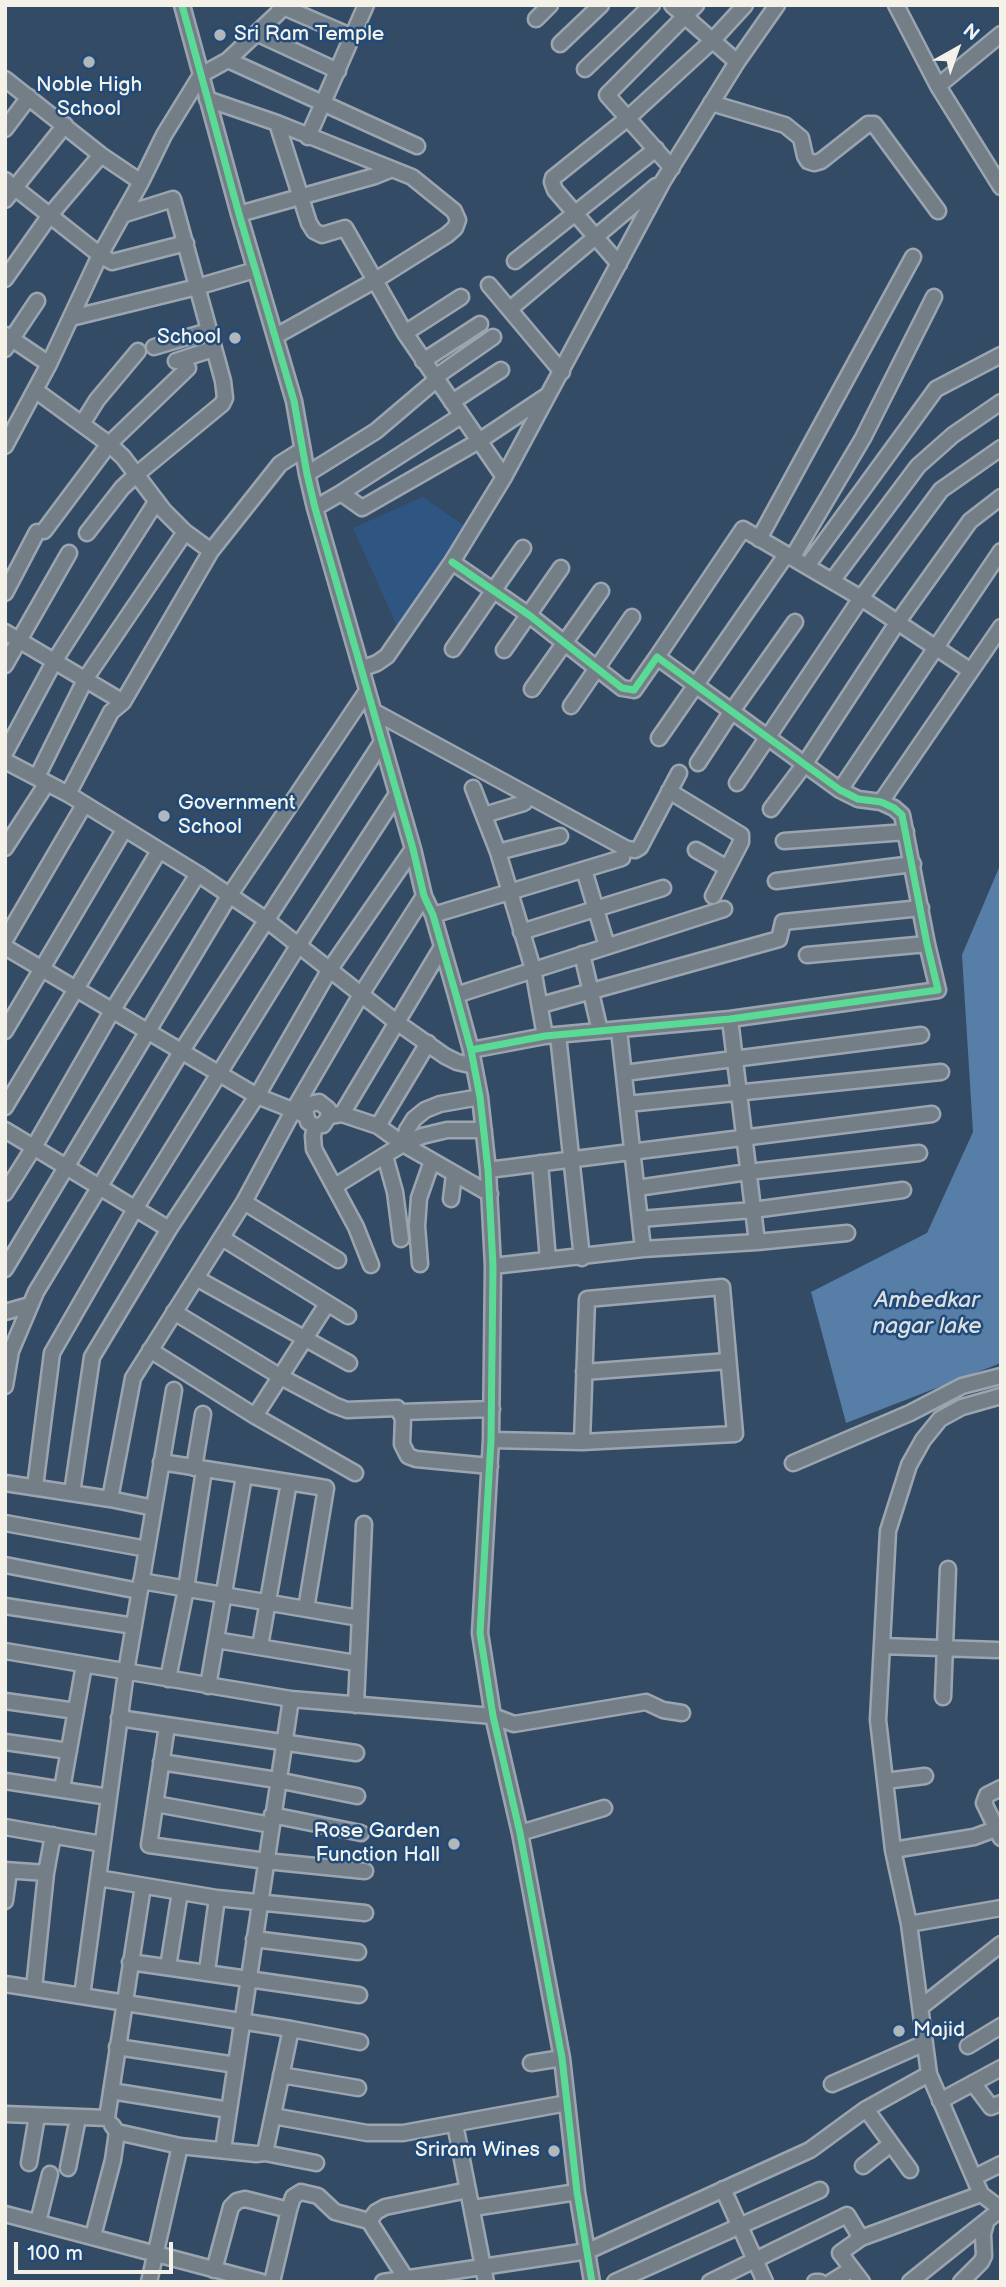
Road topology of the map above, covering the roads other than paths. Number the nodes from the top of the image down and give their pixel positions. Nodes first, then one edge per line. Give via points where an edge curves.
1 (182, 5) edge
2 (281, 5) edge
3 (366, 5) edge
4 (550, 5) edge
5 (601, 5) edge
6 (652, 5) edge
7 (672, 5) edge
8 (696, 5) edge
9 (745, 5) edge
10 (777, 5) edge
11 (895, 5) edge
12 (684, 18) junction
13 (536, 19) dead end
14 (258, 34) junction
15 (1001, 34) edge
16 (353, 37) junction
17 (712, 41) junction
18 (560, 44) dead end
19 (228, 60) junction
20 (737, 62) junction
21 (585, 69) dead end
22 (338, 71) junction
23 (201, 75) junction
24 (5, 79) edge
25 (938, 86) junction
26 (29, 97) junction
27 (207, 99) junction
28 (711, 103) junction
29 (324, 104) junction
30 (628, 118) junction
31 (277, 123) junction
32 (65, 125) junction
33 (5, 129) edge
34 (308, 137) junction
35 (417, 145) dead end
36 (656, 149) junction
37 (101, 155) junction
38 (672, 168) junction
39 (390, 170) junction
40 (663, 181) junction
41 (141, 182) junction
42 (10, 183) edge
43 (1001, 186) edge
44 (302, 198) junction
45 (5, 200) edge
46 (938, 211) dead end
47 (577, 213) junction
48 (239, 214) junction
49 (50, 215) junction
50 (122, 215) junction
51 (595, 236) junction
52 (186, 243) junction
53 (100, 255) junction
54 (913, 257) dead end
55 (515, 261) dead end
56 (619, 264) junction
57 (255, 270) junction
58 (5, 279) edge
59 (374, 281) junction
60 (489, 285) dead end
61 (197, 287) junction
62 (461, 296) dead end
63 (934, 297) dead end
64 (37, 302) dead end
65 (510, 309) junction
66 (71, 317) junction
67 (480, 324) dead end
68 (208, 331) junction
69 (405, 333) junction
70 (276, 336) junction
71 (493, 337) dead end
72 (8, 341) edge
73 (154, 347) dead end
74 (213, 349) junction
75 (138, 351) dead end
76 (1001, 355) edge
77 (423, 360) junction
78 (49, 364) junction
79 (501, 370) dead end
80 (562, 372) junction
81 (435, 379) junction
82 (35, 390) junction
83 (550, 394) junction
84 (452, 402) junction
85 (1001, 402) edge
86 (461, 416) junction
87 (82, 424) junction
88 (479, 441) junction
89 (109, 444) junction
90 (5, 446) edge
91 (1001, 448) edge
92 (303, 450) junction
93 (136, 474) junction
94 (307, 474) junction
95 (504, 477) junction
96 (341, 493) junction
97 (1001, 498) edge
98 (156, 502) junction
99 (315, 508) junction
100 (185, 532) junction
101 (87, 533) dead end
102 (759, 539) junction
103 (523, 548) dead end
104 (211, 551) junction
105 (1001, 551) edge
106 (69, 553) dead end
107 (789, 556) junction
108 (452, 562) junction
109 (807, 566) junction
110 (561, 568) dead end
111 (832, 581) junction
112 (494, 589) junction
113 (601, 591) dead end
114 (5, 593) edge
115 (861, 598) junction
116 (529, 615) junction
117 (632, 617) dead end
118 (795, 622) dead end
119 (897, 624) junction
120 (1001, 627) edge
121 (5, 632) edge
122 (20, 640) junction
123 (564, 642) junction
124 (934, 648) junction
125 (453, 649) dead end
126 (504, 650) dead end
127 (657, 657) junction
128 (55, 660) junction
129 (5, 665) edge
130 (361, 669) junction
131 (596, 669) junction
132 (971, 671) junction
133 (86, 678) junction
134 (696, 684) junction
135 (532, 689) dead end
136 (367, 691) junction
137 (123, 702) junction
138 (571, 706) dead end
139 (373, 711) junction
140 (732, 711) junction
141 (659, 738) dead end
142 (768, 739) junction
143 (382, 742) junction
144 (5, 753) edge
145 (5, 761) edge
146 (698, 763) dead end
147 (804, 765) junction
148 (678, 773) dead end
149 (42, 780) junction
150 (737, 783) dead end
151 (473, 788) dead end
152 (839, 790) junction
153 (669, 791) junction
154 (68, 794) junction
155 (397, 794) junction
156 (881, 802) junction
157 (524, 803) dead end
158 (84, 805) junction
159 (771, 809) dead end
160 (484, 816) junction
161 (124, 830) junction
162 (906, 832) junction
163 (560, 836) dead end
164 (784, 841) dead end
165 (5, 848) edge
166 (413, 849) junction
167 (696, 850) dead end
168 (159, 851) junction
169 (498, 852) junction
170 (622, 858) dead end
171 (913, 864) junction
172 (727, 868) junction
173 (584, 870) junction
174 (198, 874) junction
175 (776, 881) dead end
176 (663, 888) dead end
177 (510, 892) junction
178 (229, 896) junction
179 (424, 896) junction
180 (713, 896) dead end
181 (921, 908) junction
182 (597, 909) junction
183 (724, 909) dead end
184 (433, 915) junction
185 (265, 919) junction
186 (521, 932) junction
187 (5, 940) edge
188 (927, 944) junction
189 (298, 946) junction
190 (607, 946) junction
191 (5, 947) edge
192 (442, 947) junction
193 (582, 954) junction
194 (807, 955) dead end
195 (41, 969) junction
196 (533, 969) junction
197 (330, 970) junction
198 (76, 988) junction
199 (591, 990) junction
200 (362, 993) junction
201 (456, 995) junction
202 (541, 1005) junction
203 (112, 1011) junction
204 (730, 1020) junction
205 (396, 1021) junction
206 (147, 1030) junction
207 (619, 1030) junction
208 (5, 1031) edge
209 (600, 1031) junction
210 (922, 1035) dead end
211 (552, 1036) junction
212 (428, 1043) junction
213 (471, 1049) junction
214 (181, 1052) junction
215 (733, 1059) junction
216 (474, 1066) junction
217 (941, 1072) dead end
218 (624, 1073) junction
219 (219, 1074) junction
220 (738, 1094) junction
221 (257, 1097) junction
222 (480, 1097) junction
223 (627, 1104) junction
224 (5, 1107) edge
225 (299, 1113) junction
226 (932, 1114) dead end
227 (335, 1115) junction
228 (315, 1126) junction
229 (378, 1126) junction
230 (5, 1130) edge
231 (484, 1130) junction
232 (743, 1136) junction
233 (403, 1144) junction
234 (34, 1147) junction
235 (631, 1150) junction
236 (919, 1153) dead end
237 (385, 1156) junction
238 (573, 1159) junction
239 (432, 1161) junction
240 (540, 1163) junction
241 (66, 1167) junction
242 (488, 1170) junction
243 (748, 1172) junction
244 (454, 1175) junction
245 (335, 1186) junction
246 (100, 1187) junction
247 (637, 1188) junction
248 (903, 1191) dead end
249 (5, 1193) edge
250 (490, 1194) junction
251 (451, 1199) dead end
252 (244, 1202) junction
253 (135, 1209) junction
254 (753, 1210) junction
255 (640, 1219) junction
256 (169, 1229) junction
257 (847, 1233) dead end
258 (222, 1238) junction
259 (401, 1239) dead end
260 (757, 1242) junction
261 (643, 1249) junction
262 (582, 1258) junction
263 (338, 1259) dead end
264 (548, 1260) junction
265 (371, 1265) dead end
266 (420, 1265) dead end
267 (493, 1266) junction
268 (5, 1269) edge
269 (196, 1278) junction
270 (327, 1304) junction
271 (30, 1305) junction
272 (5, 1312) edge
273 (174, 1312) junction
274 (348, 1316) dead end
275 (305, 1339) junction
276 (150, 1350) junction
277 (8, 1351) edge
278 (728, 1361) junction
279 (349, 1363) dead end
280 (584, 1373) junction
281 (1001, 1376) edge
282 (281, 1377) junction
283 (5, 1387) edge
284 (174, 1390) dead end
285 (1001, 1396) edge
286 (492, 1409) junction
287 (401, 1412) junction
288 (202, 1414) dead end
289 (255, 1416) junction
290 (491, 1440) junction
291 (582, 1442) junction
292 (161, 1462) junction
293 (793, 1463) dead end
294 (490, 1466) junction
295 (199, 1469) junction
296 (355, 1473) dead end
297 (244, 1476) junction
298 (289, 1482) junction
299 (5, 1483) edge
300 (34, 1486) junction
301 (72, 1493) junction
302 (110, 1499) junction
303 (154, 1508) junction
304 (5, 1523) edge
305 (365, 1524) dead end
306 (147, 1549) junction
307 (5, 1565) edge
308 (948, 1569) dead end
309 (140, 1586) junction
310 (186, 1589) junction
311 (224, 1595) junction
312 (268, 1602) junction
313 (5, 1606) edge
314 (306, 1609) junction
315 (359, 1618) junction
316 (134, 1626) junction
317 (216, 1640) junction
318 (260, 1646) junction
319 (882, 1646) junction
320 (945, 1648) junction
321 (997, 1650) dead end
322 (5, 1651) edge
323 (356, 1663) junction
324 (84, 1665) junction
325 (126, 1672) junction
326 (168, 1679) junction
327 (208, 1686) junction
328 (943, 1697) dead end
329 (291, 1699) junction
330 (5, 1701) edge
331 (356, 1705) junction
332 (76, 1711) junction
333 (682, 1713) dead end
334 (493, 1716) junction
335 (119, 1718) junction
336 (166, 1726) junction
337 (5, 1742) edge
338 (284, 1743) junction
339 (69, 1751) junction
340 (356, 1753) dead end
341 (161, 1762) junction
342 (925, 1776) dead end
343 (277, 1780) junction
344 (5, 1781) edge
345 (885, 1781) junction
346 (1001, 1788) edge
347 (62, 1789) junction
348 (357, 1796) dead end
349 (108, 1797) junction
350 (156, 1804) junction
351 (604, 1808) dead end
352 (271, 1820) junction
353 (5, 1826) edge
354 (999, 1832) edge
355 (361, 1833) dead end
356 (520, 1833) junction
357 (53, 1835) junction
358 (102, 1844) junction
359 (893, 1850) junction
360 (266, 1861) junction
361 (7, 1870) edge
362 (365, 1871) dead end
363 (46, 1873) junction
364 (98, 1878) junction
365 (143, 1886) junction
366 (180, 1892) junction
367 (217, 1898) junction
368 (5, 1901) edge
369 (262, 1903) junction
370 (1001, 1908) edge
371 (365, 1913) dead end
372 (909, 1924) junction
373 (254, 1939) junction
374 (1001, 1944) edge
375 (358, 1952) dead end
376 (130, 1962) junction
377 (168, 1967) junction
378 (207, 1971) junction
379 (250, 1978) junction
380 (5, 1984) edge
381 (34, 1988) junction
382 (359, 1995) dead end
383 (82, 1996) junction
384 (124, 2002) junction
385 (921, 2007) junction
386 (243, 2021) junction
387 (1001, 2026) edge
388 (291, 2029) junction
389 (360, 2042) dead end
390 (925, 2043) junction
391 (968, 2046) dead end
392 (117, 2047) junction
393 (562, 2058) junction
394 (531, 2063) dead end
395 (236, 2065) junction
396 (1001, 2068) edge
397 (929, 2074) junction
398 (281, 2075) junction
399 (973, 2083) junction
400 (832, 2084) dead end
401 (358, 2088) dead end
402 (111, 2091) junction
403 (940, 2101) junction
404 (567, 2103) junction
405 (1001, 2103) edge
406 (866, 2109) junction
407 (229, 2110) junction
408 (5, 2114) edge
409 (37, 2116) junction
410 (273, 2116) junction
411 (78, 2118) junction
412 (107, 2118) junction
413 (454, 2124) junction
414 (117, 2132) junction
415 (891, 2144) junction
416 (180, 2146) junction
417 (223, 2150) junction
418 (265, 2153) junction
419 (29, 2163) dead end
420 (316, 2163) dead end
421 (1001, 2164) edge
422 (863, 2166) dead end
423 (68, 2168) dead end
424 (911, 2170) dead end
425 (50, 2174) dead end
426 (975, 2177) junction
427 (723, 2189) junction
428 (468, 2190) junction
429 (820, 2190) dead end
430 (577, 2192) junction
431 (981, 2194) junction
432 (472, 2208) junction
433 (1001, 2209) edge
434 (289, 2210) junction
435 (5, 2214) edge
436 (369, 2221) junction
437 (38, 2222) junction
438 (986, 2223) junction
439 (739, 2224) junction
440 (93, 2236) junction
441 (861, 2238) junction
442 (588, 2251) junction
443 (155, 2255) junction
444 (756, 2260) junction
445 (852, 2269) junction
446 (214, 2270) junction
447 (486, 2275) edge
448 (405, 2277) junction
449 (449, 2277) edge
450 (149, 2282) edge
451 (262, 2282) edge
452 (272, 2282) edge
453 (383, 2282) edge
454 (592, 2282) edge
455 (615, 2282) edge
456 (710, 2282) edge
457 (765, 2282) edge
458 (831, 2282) edge
459 (862, 2282) edge
460 (911, 2282) edge
461 (961, 2282) edge

1 - 23 street
2 - 14 street
2 - 16 street
3 - 16 street
4 - 13 street
5 - 18 street
6 - 21 street
7 - 12 street
8 - 12 street
9 - 17 street
10 - 20 street
11 - 25 street
12 - 17 street
12 - 30 street via 607,95
14 - 19 street
14 - 22 street
15 - 25 street
16 - 22 street
17 - 20 street
17 - 30 street
19 - 23 street
19 - 29 street
20 - 28 street
22 - 29 street
23 - 27 street
23 - 41 street
24 - 26 street
25 - 43 street
26 - 32 street
26 - 33 street
27 - 31 street
27 - 48 street
28 - 38 street
28 - 46 street via 785,125 801,138 805,156 814,163 874,124
29 - 34 street
29 - 35 street
30 - 36 street
30 - 47 street via 553,178 553,187
31 - 34 street
31 - 44 street
32 - 37 street
32 - 42 street
34 - 39 street
36 - 38 street
36 - 47 street
37 - 41 street
37 - 49 street
38 - 40 street
39 - 44 street
39 - 59 street via 412,177 454,211 458,220 447,235
40 - 51 street
40 - 56 street
41 - 50 street
42 - 45 street
42 - 49 street
44 - 48 street
44 - 59 street via 314,231 322,235 345,228
47 - 51 street
47 - 55 street
48 - 57 street
49 - 53 street
49 - 58 street
50 - 52 street via 173,199
50 - 53 street
51 - 56 street
51 - 65 street
52 - 53 street via 112,262
52 - 61 street
53 - 66 street
54 - 102 street
56 - 80 street
57 - 61 street
57 - 70 street
59 - 69 street
59 - 70 street
60 - 65 street
61 - 66 street
61 - 68 street
62 - 69 street
63 - 107 street via 863,438
64 - 72 street
65 - 80 street
66 - 78 street
67 - 77 street
68 - 73 street
68 - 74 street
69 - 77 street
70 - 92 street
71 - 81 street
72 - 78 street
74 - 89 street via 182,365
74 - 93 street via 223,382 222,404
75 - 87 street
76 - 109 street via 936,389
77 - 81 street
78 - 82 street
79 - 84 street
80 - 83 street
81 - 84 street
81 - 94 street via 376,431
82 - 87 street
82 - 90 street
83 - 88 street
83 - 95 street
84 - 86 street
85 - 111 street via 918,466
86 - 88 street
86 - 96 street
87 - 89 street
88 - 95 street
88 - 96 street via 362,508
89 - 93 street
89 - 114 street via 40,531
91 - 115 street via 941,490
92 - 94 street
92 - 104 street via 280,464
93 - 98 street
93 - 101 street
94 - 99 street
95 - 108 street
96 - 99 street
97 - 119 street via 970,521
98 - 100 street
98 - 128 street
99 - 130 street
100 - 104 street
100 - 133 street
102 - 107 street
102 - 127 street via 743,529
103 - 112 street
104 - 137 street
105 - 124 street
106 - 122 street
107 - 109 street
107 - 134 street
108 - 112 street
108 - 130 street via 387,656
109 - 111 street
110 - 116 street
111 - 115 street
112 - 116 street
112 - 125 street
113 - 123 street
115 - 119 street
115 - 142 street
116 - 123 street
116 - 126 street
117 - 131 street
118 - 140 street
119 - 124 street
119 - 147 street
120 - 132 street
121 - 122 street
122 - 128 street
122 - 129 street
123 - 131 street
123 - 135 street
124 - 132 street
124 - 152 street
127 - 131 street via 634,690 622,688
127 - 134 street
128 - 133 street
128 - 144 street
130 - 136 street
131 - 138 street
132 - 156 street
133 - 137 street
133 - 149 street
134 - 140 street
134 - 141 street
136 - 139 street
136 - 178 street
137 - 154 street via 111,712
139 - 143 street
139 - 153 street via 627,849 640,847
140 - 142 street
140 - 146 street
142 - 147 street
142 - 150 street
143 - 155 street
143 - 185 street
145 - 149 street
147 - 152 street
147 - 159 street
148 - 153 street
149 - 154 street
149 - 165 street
151 - 160 street
152 - 156 street
153 - 172 street via 741,835
154 - 158 street
155 - 166 street
155 - 189 street
156 - 162 street via 902,815
157 - 160 street
158 - 161 street
158 - 187 street
160 - 169 street
161 - 168 street
161 - 195 street
162 - 164 street
162 - 171 street
163 - 169 street
166 - 179 street
166 - 197 street
167 - 172 street
168 - 174 street
168 - 198 street
169 - 177 street
170 - 173 street
171 - 175 street
171 - 181 street
172 - 180 street
173 - 177 street
173 - 182 street
174 - 178 street
174 - 203 street
176 - 182 street
177 - 184 street
177 - 186 street
178 - 185 street
178 - 206 street
179 - 184 street
179 - 200 street
181 - 188 street
181 - 199 street via 783,922 779,939
182 - 186 street
182 - 190 street
183 - 190 street
184 - 192 street
185 - 189 street
185 - 214 street
186 - 196 street
188 - 194 street
188 - 204 street via 938,990
189 - 197 street
189 - 219 street
190 - 193 street
191 - 195 street
192 - 201 street
192 - 205 street
193 - 196 street
193 - 199 street
195 - 198 street
195 - 208 street
196 - 201 street
196 - 202 street
197 - 200 street
197 - 221 street
198 - 203 street
198 - 224 street
199 - 202 street
199 - 209 street
200 - 205 street
200 - 225 street
201 - 213 street
202 - 211 street
203 - 206 street
203 - 234 street
204 - 207 street
204 - 215 street
205 - 212 street
205 - 227 street
206 - 214 street
206 - 241 street
207 - 209 street
207 - 218 street
209 - 211 street
210 - 215 street
211 - 213 street
211 - 238 street
212 - 216 street via 457,1062
212 - 229 street
213 - 216 street
214 - 219 street
214 - 246 street
215 - 218 street
215 - 220 street
216 - 222 street
217 - 220 street
218 - 223 street
219 - 221 street
219 - 253 street
220 - 223 street
220 - 232 street
221 - 225 street
221 - 256 street
222 - 231 street
222 - 233 street via 425,1110 414,1119
223 - 235 street
225 - 227 street via 319,1102
225 - 228 street
225 - 252 street
226 - 232 street
227 - 228 street
227 - 229 street
228 - 245 street via 314,1149
229 - 233 street
230 - 234 street
231 - 233 street via 436,1132
231 - 242 street
232 - 235 street
232 - 243 street
233 - 237 street
233 - 239 street
234 - 241 street
234 - 249 street
235 - 238 street
235 - 247 street
236 - 243 street
237 - 245 street
237 - 259 street
238 - 240 street
238 - 262 street
239 - 244 street
239 - 266 street via 419,1198
240 - 242 street
240 - 264 street
241 - 246 street
241 - 268 street
242 - 250 street
243 - 247 street
243 - 254 street
244 - 250 street
244 - 251 street
245 - 265 street
246 - 253 street
246 - 271 street
247 - 255 street
248 - 254 street
250 - 267 street
252 - 258 street
252 - 263 street
253 - 256 street
253 - 300 street via 52,1353
254 - 255 street
254 - 260 street
255 - 261 street
256 - 301 street via 92,1357
257 - 260 street
258 - 269 street
258 - 270 street
260 - 261 street
261 - 262 street
262 - 264 street
264 - 267 street
267 - 286 street
269 - 273 street
269 - 275 street
270 - 274 street
270 - 275 street
271 - 272 street
271 - 277 street
273 - 276 street
273 - 282 street
275 - 279 street
275 - 282 street
276 - 289 street
276 - 302 street via 133,1378
277 - 283 street
278 - 280 street
278 - 280 street via 722,1287 587,1299
278 - 291 street via 735,1434
280 - 291 street
281 - 293 street via 962,1386
282 - 287 street via 347,1410 391,1406
282 - 289 street
284 - 292 street
285 - 319 street via 940,1419 909,1465 888,1531
286 - 287 street
286 - 290 street
287 - 294 street via 402,1444 408,1456
288 - 295 street
289 - 296 street
290 - 291 street
290 - 294 street
292 - 295 street
292 - 303 street
294 - 334 street via 480,1633
295 - 297 street
295 - 310 street
297 - 298 street
297 - 311 street
298 - 312 street
298 - 314 street via 326,1488
299 - 300 street
300 - 301 street
301 - 302 street
302 - 303 street
303 - 306 street
304 - 306 street
305 - 315 street
306 - 309 street
307 - 309 street
308 - 320 street
309 - 310 street
309 - 316 street
310 - 311 street
310 - 326 street
311 - 312 street
311 - 317 street
312 - 314 street
312 - 318 street
313 - 316 street
314 - 315 street
315 - 323 street
316 - 325 street
317 - 318 street
317 - 327 street
318 - 323 street
319 - 320 street
319 - 345 street via 878,1720
320 - 321 street
320 - 328 street
322 - 324 street
323 - 331 street
324 - 325 street
324 - 332 street
325 - 326 street
325 - 335 street
326 - 327 street
327 - 329 street
329 - 331 street
329 - 338 street
330 - 332 street
331 - 334 street
332 - 339 street
333 - 334 street via 646,1702 514,1724
334 - 356 street
335 - 336 street
335 - 349 street
336 - 338 street
336 - 341 street
337 - 339 street
338 - 340 street
338 - 343 street
339 - 347 street
341 - 343 street
341 - 350 street
342 - 345 street
343 - 348 street
343 - 352 street
344 - 347 street
345 - 359 street
346 - 354 street via 984,1799
347 - 349 street
349 - 358 street
350 - 352 street
350 - 360 street via 149,1845
351 - 356 street
352 - 355 street
352 - 360 street
353 - 357 street
354 - 359 street
356 - 393 street
357 - 358 street
357 - 363 street
358 - 364 street
359 - 372 street
360 - 362 street
360 - 369 street
361 - 363 street
361 - 368 street
363 - 381 street
364 - 365 street
364 - 383 street
365 - 366 street
365 - 376 street
366 - 367 street
366 - 377 street
367 - 369 street
367 - 378 street
369 - 371 street
369 - 373 street
370 - 372 street
372 - 385 street
373 - 375 street
373 - 379 street
374 - 385 street
376 - 377 street
376 - 384 street
377 - 378 street
378 - 379 street
379 - 382 street
379 - 386 street
380 - 381 street
381 - 383 street
383 - 384 street
384 - 386 street
384 - 392 street
385 - 390 street
386 - 388 street
386 - 395 street
387 - 391 street
388 - 389 street
388 - 398 street
390 - 397 street
390 - 400 street
392 - 395 street
392 - 402 street
393 - 394 street
393 - 404 street
395 - 407 street
396 - 399 street
397 - 403 street
397 - 406 street
398 - 401 street
398 - 410 street
399 - 403 street
399 - 405 street via 990,2107
402 - 407 street
402 - 412 street
403 - 426 street
404 - 413 street
404 - 430 street
406 - 415 street
406 - 427 street via 810,2150
407 - 417 street
408 - 409 street
409 - 411 street
409 - 419 street
410 - 413 street via 367,2133 403,2133
410 - 418 street
411 - 412 street
411 - 423 street
412 - 414 street
413 - 428 street
414 - 416 street
414 - 440 street
415 - 422 street
415 - 424 street
416 - 417 street
416 - 443 street
417 - 418 street
418 - 420 street
421 - 426 street
425 - 437 street
426 - 431 street
427 - 439 street
427 - 442 street
428 - 432 street
428 - 436 street via 385,2207
429 - 439 street
430 - 432 street
430 - 442 street
431 - 433 street
431 - 441 street
432 - 447 street
433 - 438 street
434 - 436 street via 296,2194 312,2193 335,2213
434 - 446 street via 237,2201 231,2207
434 - 452 street
435 - 437 street
436 - 448 street
437 - 440 street
438 - 460 street
438 - 461 street via 984,2256
439 - 444 street
439 - 455 street
440 - 443 street
441 - 444 street via 846,2215
441 - 445 street via 840,2253
442 - 447 street
442 - 454 street
443 - 446 street
443 - 450 street
444 - 456 street
444 - 457 street
445 - 458 street
445 - 459 street
446 - 451 street
447 - 449 street
448 - 449 street
448 - 453 street

